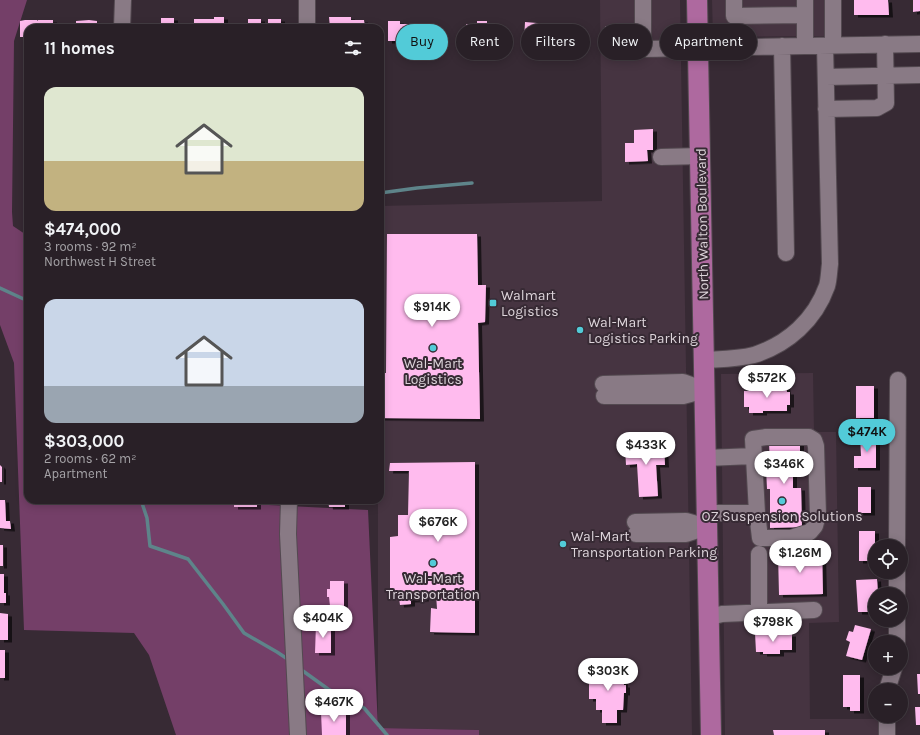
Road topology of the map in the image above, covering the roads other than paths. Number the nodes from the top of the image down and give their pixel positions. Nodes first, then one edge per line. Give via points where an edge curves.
1 (123, 0) edge
2 (308, 0) edge
3 (643, 0) edge
4 (698, 0) edge
5 (734, 0) edge
6 (833, 0) edge
7 (805, 7) edge
8 (122, 24) edge
9 (307, 24) edge
10 (698, 24) edge
11 (885, 44) junction
12 (920, 44) edge
13 (829, 45) junction
14 (782, 46) junction
15 (805, 46) junction
16 (757, 47) edge
17 (660, 49) edge
18 (699, 60) edge
19 (920, 75) edge
20 (886, 76) junction
21 (826, 78) junction
22 (826, 109) junction
23 (701, 156) junction
24 (661, 157) dead end
25 (786, 252) dead end
26 (705, 360) junction
27 (898, 380) dead end
28 (603, 390) dead end
29 (705, 390) junction
30 (753, 456) junction
31 (706, 458) junction
32 (289, 504) edge
33 (757, 513) junction
34 (707, 520) junction
35 (636, 528) dead end
36 (897, 539) edge
37 (758, 554) dead end
38 (814, 610) dead end
39 (759, 612) junction
40 (710, 617) junction
41 (887, 723) edge
42 (298, 735) edge
43 (711, 735) edge
44 (887, 735) edge

1 - 8 street
2 - 9 street
3 - 17 street via 643,49
4 - 10 main road, North Walton Boulevard
5 - 7 street via 734,16
6 - 13 street
7 - 15 street
11 - 12 street
11 - 13 street
11 - 20 street
13 - 15 street
13 - 21 street
14 - 15 street
14 - 16 street
14 - 25 street
18 - 23 main road, North Walton Boulevard
19 - 20 street
20 - 21 street
20 - 22 street via 886,103 877,108
21 - 22 street
22 - 26 street via 830,264 820,304 796,333 772,347 753,355 733,359
23 - 24 street
23 - 26 main road, North Walton Boulevard
26 - 29 main road, North Walton Boulevard
27 - 36 street
28 - 29 street via 683,396
29 - 31 main road, North Walton Boulevard
30 - 31 street
30 - 33 street
30 - 33 street via 753,439 766,436 809,437 814,440 816,446 818,515 810,532 791,538 760,538 767,531
31 - 34 main road, North Walton Boulevard
32 - 42 street via 288,534
33 - 34 street
34 - 35 street
34 - 40 main road, North Walton Boulevard
37 - 39 street
38 - 39 street
39 - 40 street
40 - 43 main road, North Walton Boulevard
41 - 44 street

